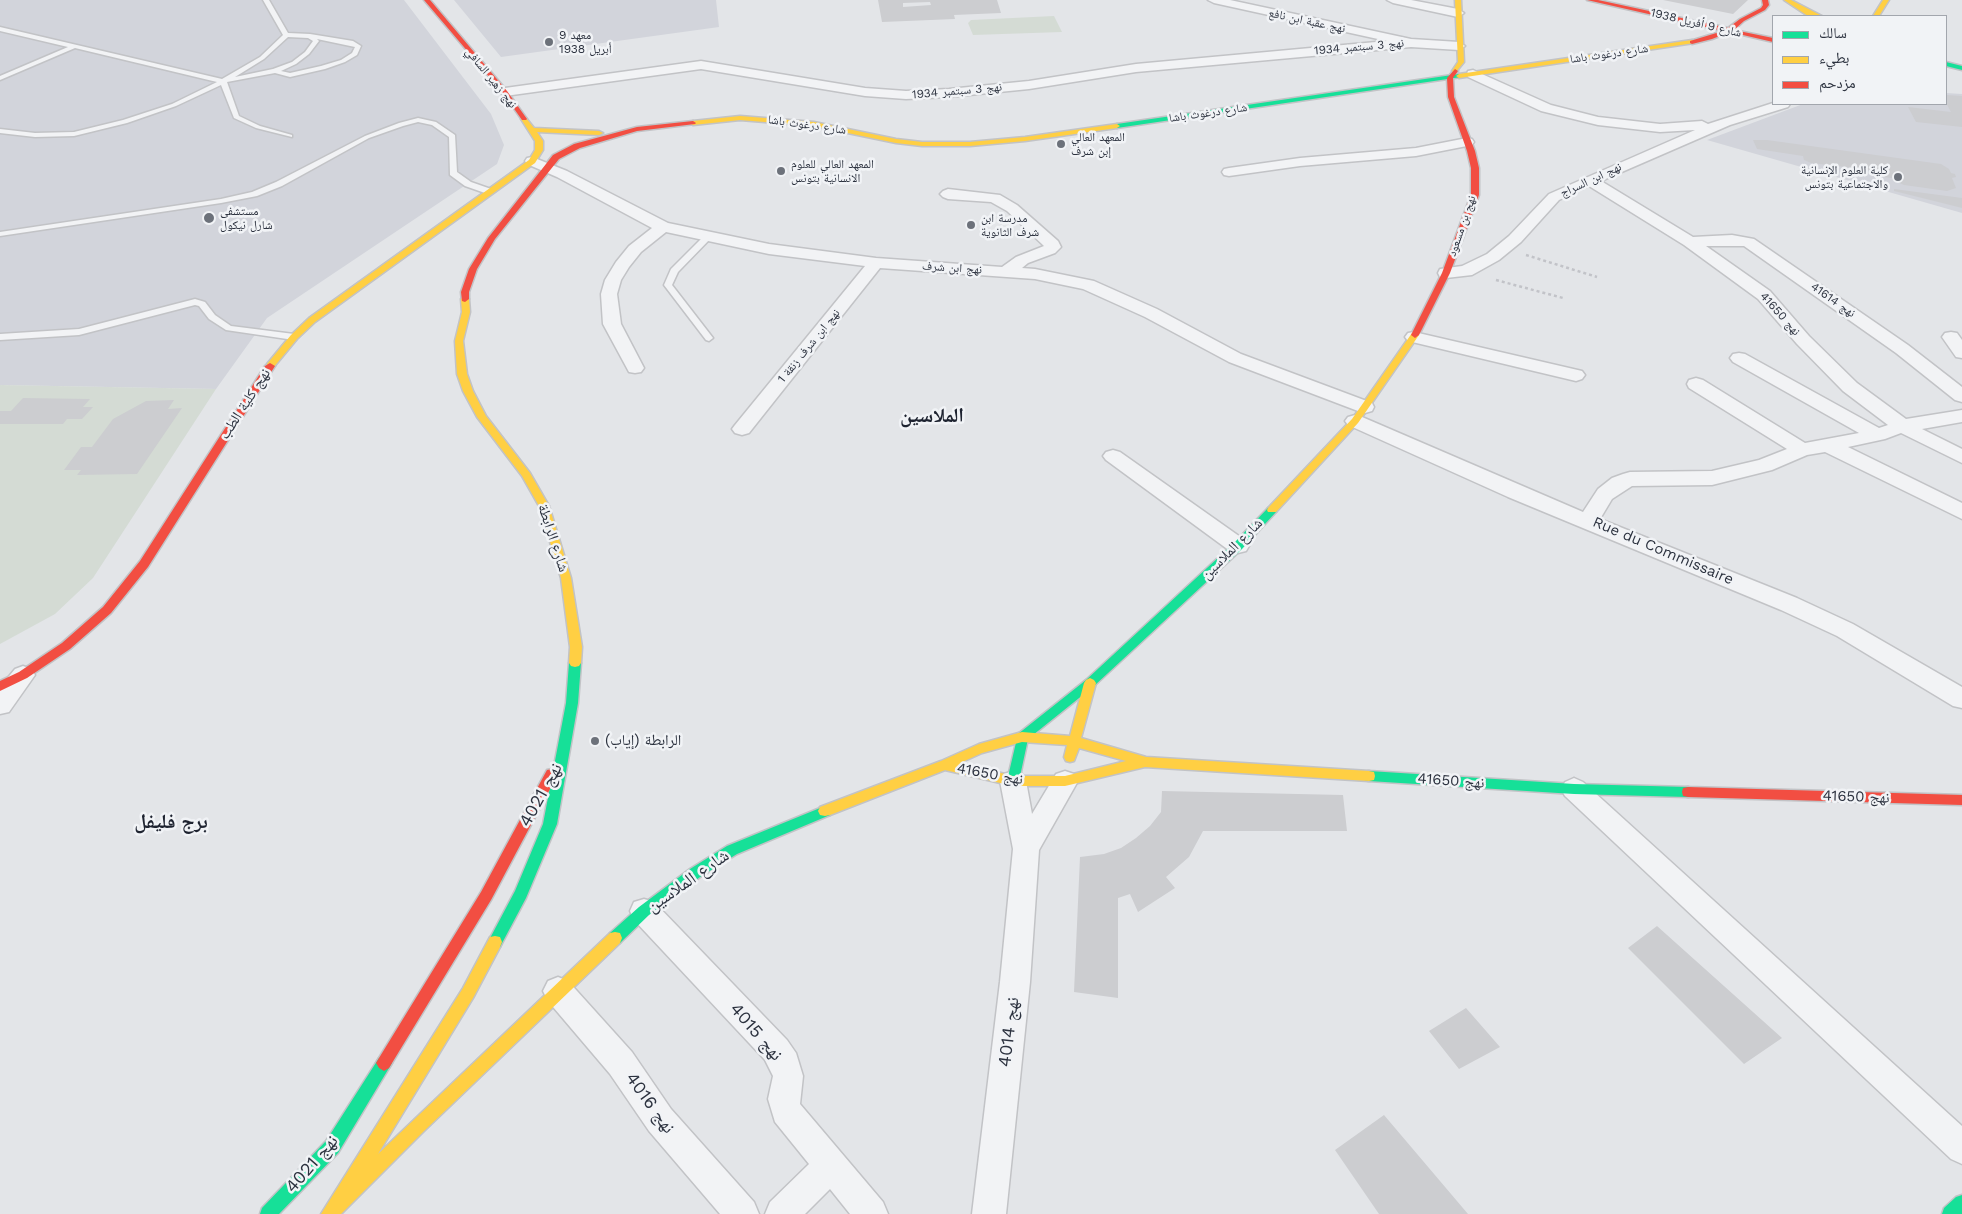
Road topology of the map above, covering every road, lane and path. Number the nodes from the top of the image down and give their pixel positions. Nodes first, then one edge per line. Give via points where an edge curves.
1 (266, 0) edge
2 (427, 0) edge
3 (1214, 0) edge
4 (1393, 0) edge
5 (1458, 0) edge
6 (1590, 0) edge
7 (1629, 0) edge
8 (1765, 0) edge
9 (1776, 0) edge
10 (1886, 0) edge
11 (1786, 6) edge
12 (1798, 6) junction
13 (1458, 13) junction
14 (1811, 15) edge
15 (1817, 15) edge
16 (1877, 15) edge
17 (1758, 23) dead end
18 (1735, 25) junction
19 (0, 29) edge
20 (1772, 30) edge
21 (286, 35) junction
22 (310, 36) junction
23 (1772, 38) edge
24 (1411, 43) junction
25 (75, 46) junction
26 (1459, 46) junction
27 (1947, 66) edge
28 (1962, 69) edge
29 (275, 71) junction
30 (1472, 74) junction
31 (1947, 75) edge
32 (0, 78) edge
33 (1450, 78) junction
34 (1962, 78) edge
35 (224, 81) junction
36 (504, 92) junction
37 (1779, 105) edge
38 (1725, 122) junction
39 (669, 125) junction
40 (531, 130) junction
41 (0, 131) edge
42 (623, 132) junction
43 (290, 136) dead end
44 (1467, 142) junction
45 (584, 156) dead end
46 (532, 160) junction
47 (559, 172) junction
48 (1229, 172) dead end
49 (1590, 180) junction
50 (488, 191) junction
51 (948, 194) dead end
52 (663, 227) junction
53 (0, 234) edge
54 (708, 238) junction
55 (1690, 242) junction
56 (1504, 249) junction
57 (876, 263) junction
58 (1466, 271) junction
59 (1006, 272) junction
60 (1446, 272) junction
61 (1597, 277) dead end
62 (475, 298) dead end
63 (1563, 298) dead end
64 (466, 312) junction
65 (0, 337) edge
66 (294, 337) junction
67 (1414, 337) junction
68 (1951, 337) dead end
69 (709, 338) dead end
70 (1962, 353) edge
71 (1739, 358) dead end
72 (635, 368) dead end
73 (1576, 376) dead end
74 (1696, 384) dead end
75 (1962, 396) edge
76 (1360, 414) junction
77 (1962, 416) edge
78 (1902, 426) junction
79 (742, 429) dead end
80 (1878, 435) junction
81 (1830, 446) junction
82 (1802, 450) junction
83 (1113, 456) dead end
84 (1962, 457) edge
85 (1962, 512) edge
86 (1588, 520) junction
87 (1238, 546) junction
88 (23, 675) junction
89 (1090, 683) junction
90 (0, 686) edge
91 (1962, 699) edge
92 (0, 706) edge
93 (1022, 737) junction
94 (1073, 741) junction
95 (562, 756) junction
96 (1144, 762) junction
97 (945, 765) junction
98 (1013, 781) junction
99 (1065, 781) junction
100 (1574, 789) junction
101 (1962, 800) edge
102 (1026, 849) junction
103 (644, 911) junction
104 (558, 991) junction
105 (418, 1125) junction
106 (382, 1133) junction
107 (368, 1136) dead end
108 (346, 1142) dead end
109 (332, 1147) junction
110 (1962, 1148) edge
111 (831, 1165) junction
112 (1962, 1203) edge
113 (287, 1210) dead end
114 (268, 1214) edge
115 (329, 1214) edge
116 (742, 1214) edge
117 (782, 1214) edge
118 (871, 1214) edge
119 (989, 1214) edge
120 (1950, 1214) edge

1 - 21 lane
2 - 36 street, نهج زهير السافي
3 - 24 street, نهج عقبة ابن نافع
4 - 13 street
5 - 13 street
6 - 18 street
7 - 18 street, شارع 9 أفريل 1938
8 - 18 street, شارع درغوث باشا via 1763,9
9 - 11 street
10 - 16 street
11 - 12 street
12 - 14 street
12 - 15 street
13 - 26 street
17 - 18 street, شارع 9 أفريل 1938
18 - 20 street
18 - 23 street, شارع 9 أفريل 1938
18 - 30 street, شارع درغوث باشا via 1710,38 1680,44
19 - 25 lane
21 - 22 lane
21 - 35 lane via 262,58
22 - 29 lane via 316,41 306,53 294,63
22 - 29 lane via 353,43 358,46 356,54 323,68 290,75
24 - 26 street, نهج عقبة ابن نافع
24 - 36 street, نهج 3 سبتمبر 1934 via 1136,68 1029,85 949,93 906,95 865,92 706,65
25 - 32 lane
25 - 35 lane
26 - 33 street via 1461,62
27 - 28 street
29 - 35 lane
30 - 33 street, شارع درغوث باشا
30 - 38 street, نهج ابن السراج via 1546,108 1598,121 1660,128
31 - 34 street
33 - 39 street, شارع درغوث باشا via 1026,139 970,144 904,142 814,124 764,119 716,119
33 - 44 street, نهج بن مسعود via 1451,97
35 - 41 lane via 174,105 125,122 74,134 34,135
35 - 43 lane via 236,117
36 - 40 street, نهج زهير السافي
37 - 38 street, نهج ابن السراج
38 - 49 street, نهج ابن السراج
39 - 42 street, شارع درغوث باشا
39 - 45 street, شارع درغوث باشا via 613,142
40 - 42 street
40 - 46 street, نهج زهير السافي via 540,146
42 - 47 street, شارع درغوث باشا via 576,146 556,157
44 - 48 street via 1416,152
44 - 60 street, نهج بن مسعود via 1475,168 1475,195
46 - 47 street, نهج ابن شرف
46 - 50 street, نهج كلية الطب
47 - 52 street, نهج ابن شرف
47 - 64 street, شارع الرابطة via 492,238 473,269 465,292
49 - 55 street, نهج 41650
49 - 56 street, نهج ابن السراج via 1554,197
50 - 53 lane via 468,184 453,173 452,136 434,123 418,120 368,137 254,194 221,202
50 - 66 street, نهج كلية الطب via 312,320
51 - 59 street via 995,198 1012,208 1052,244 1049,250 1022,260
52 - 54 street, نهج ابن شرف
52 - 72 street via 635,249 622,265 609,294 612,324
54 - 57 street, نهج ابن شرف via 770,250
54 - 69 lane via 674,271 668,285
55 - 75 street, نهج 41614 via 1748,242 1902,349
55 - 78 street, نهج 41650 via 1764,295 1850,387
56 - 58 street, نهج ابن السراج
56 - 61 path
57 - 59 street, نهج ابن شرف
57 - 79 street, نهج ابن شرف زنقة 1
58 - 60 street, نهج ابن السراج
58 - 63 path
59 - 76 street, نهج ابن شرف via 1035,274 1088,285 1151,313 1235,358
60 - 67 street, نهج بن مسعود
62 - 64 street, شارع الرابطة
64 - 95 street, شارع الرابطة via 459,342 462,374 482,417 526,475 544,506 566,578 576,647 572,703
65 - 66 lane via 79,332 195,302 202,304 212,317 229,328
66 - 88 street, نهج كلية الطب via 268,368 144,564 107,610 66,646
67 - 73 street
67 - 76 street, نهج بن مسعود
68 - 70 street
71 - 80 street
74 - 82 street
76 - 86 street, Rue du Commissaire via 1438,459
76 - 87 street, شارع الملاسين
77 - 78 street
78 - 80 street
78 - 84 street, نهج 41650
80 - 81 street
81 - 82 street
81 - 85 street
82 - 86 street via 1765,465 1712,478 1630,479 1618,483 1605,494
83 - 87 street
86 - 91 street, Rue du Commissaire via 1845,630
87 - 89 street, شارع الملاسين
88 - 90 street, نهج كلية الطب
88 - 92 street
89 - 93 street, شارع الملاسين
89 - 94 street
93 - 94 street, شارع الملاسين
93 - 97 street, شارع الملاسين via 979,749
93 - 98 street
94 - 96 street, شارع الملاسين
94 - 99 street
95 - 106 street, نهج 4021 via 550,824 521,894 468,993
95 - 109 street, نهج 4021 via 486,896
96 - 99 street, نهج 41650
96 - 100 street, نهج 41650
97 - 98 street, نهج 41650
97 - 103 street, شارع الملاسين via 732,850
98 - 99 street, نهج 41650
98 - 102 street, نهج 4014
99 - 102 street, نهج 4014
100 - 101 street, نهج 41650
100 - 110 street
102 - 119 street, نهج 4014
103 - 104 street, شارع الملاسين
103 - 111 street, نهج 4015 via 776,1050 788,1076 784,1099 786,1110
104 - 105 street, شارع الملاسين
104 - 116 street, نهج 4016 via 621,1063 660,1120
105 - 106 street
105 - 115 street, شارع الملاسين
106 - 107 street
106 - 115 street, نهج 4021
108 - 109 street
109 - 113 street
109 - 114 street, نهج 4021
111 - 117 street
111 - 118 street, نهج 4015
112 - 120 street

